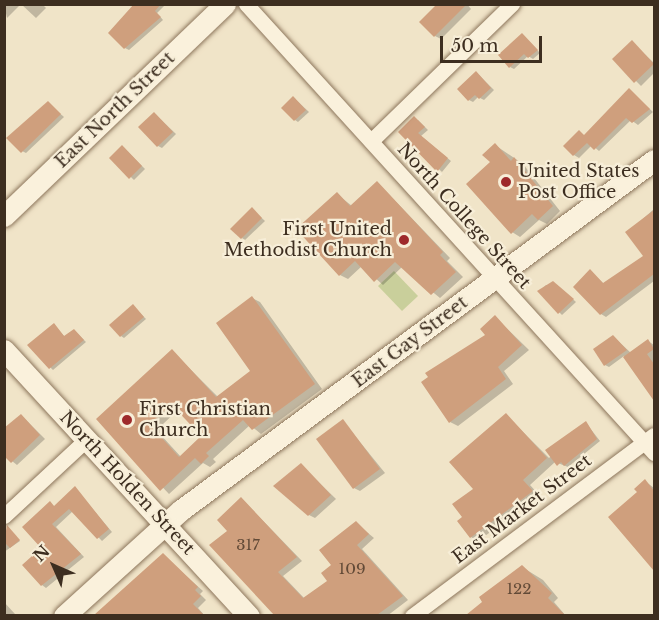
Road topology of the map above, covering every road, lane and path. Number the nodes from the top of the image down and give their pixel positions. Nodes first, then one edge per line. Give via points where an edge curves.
1 (225, 4) edge
2 (246, 4) edge
3 (512, 4) edge
4 (371, 141) junction
5 (654, 160) edge
6 (4, 216) edge
7 (494, 279) junction
8 (4, 350) edge
9 (87, 439) junction
10 (651, 443) edge
11 (4, 516) edge
12 (164, 524) junction
13 (64, 615) edge
14 (249, 615) edge
15 (412, 615) edge

1 - 6 main road, East North Street
2 - 4 street, North College Street
3 - 4 street
4 - 7 street, North College Street
5 - 7 main road, East Gay Street
7 - 10 street, North College Street
7 - 12 main road, East Gay Street
8 - 9 main road, North Holden Street
9 - 11 street
9 - 12 main road, North Holden Street
10 - 15 street, East Market Street
12 - 13 main road, East Gay Street
12 - 14 main road, North Holden Street

